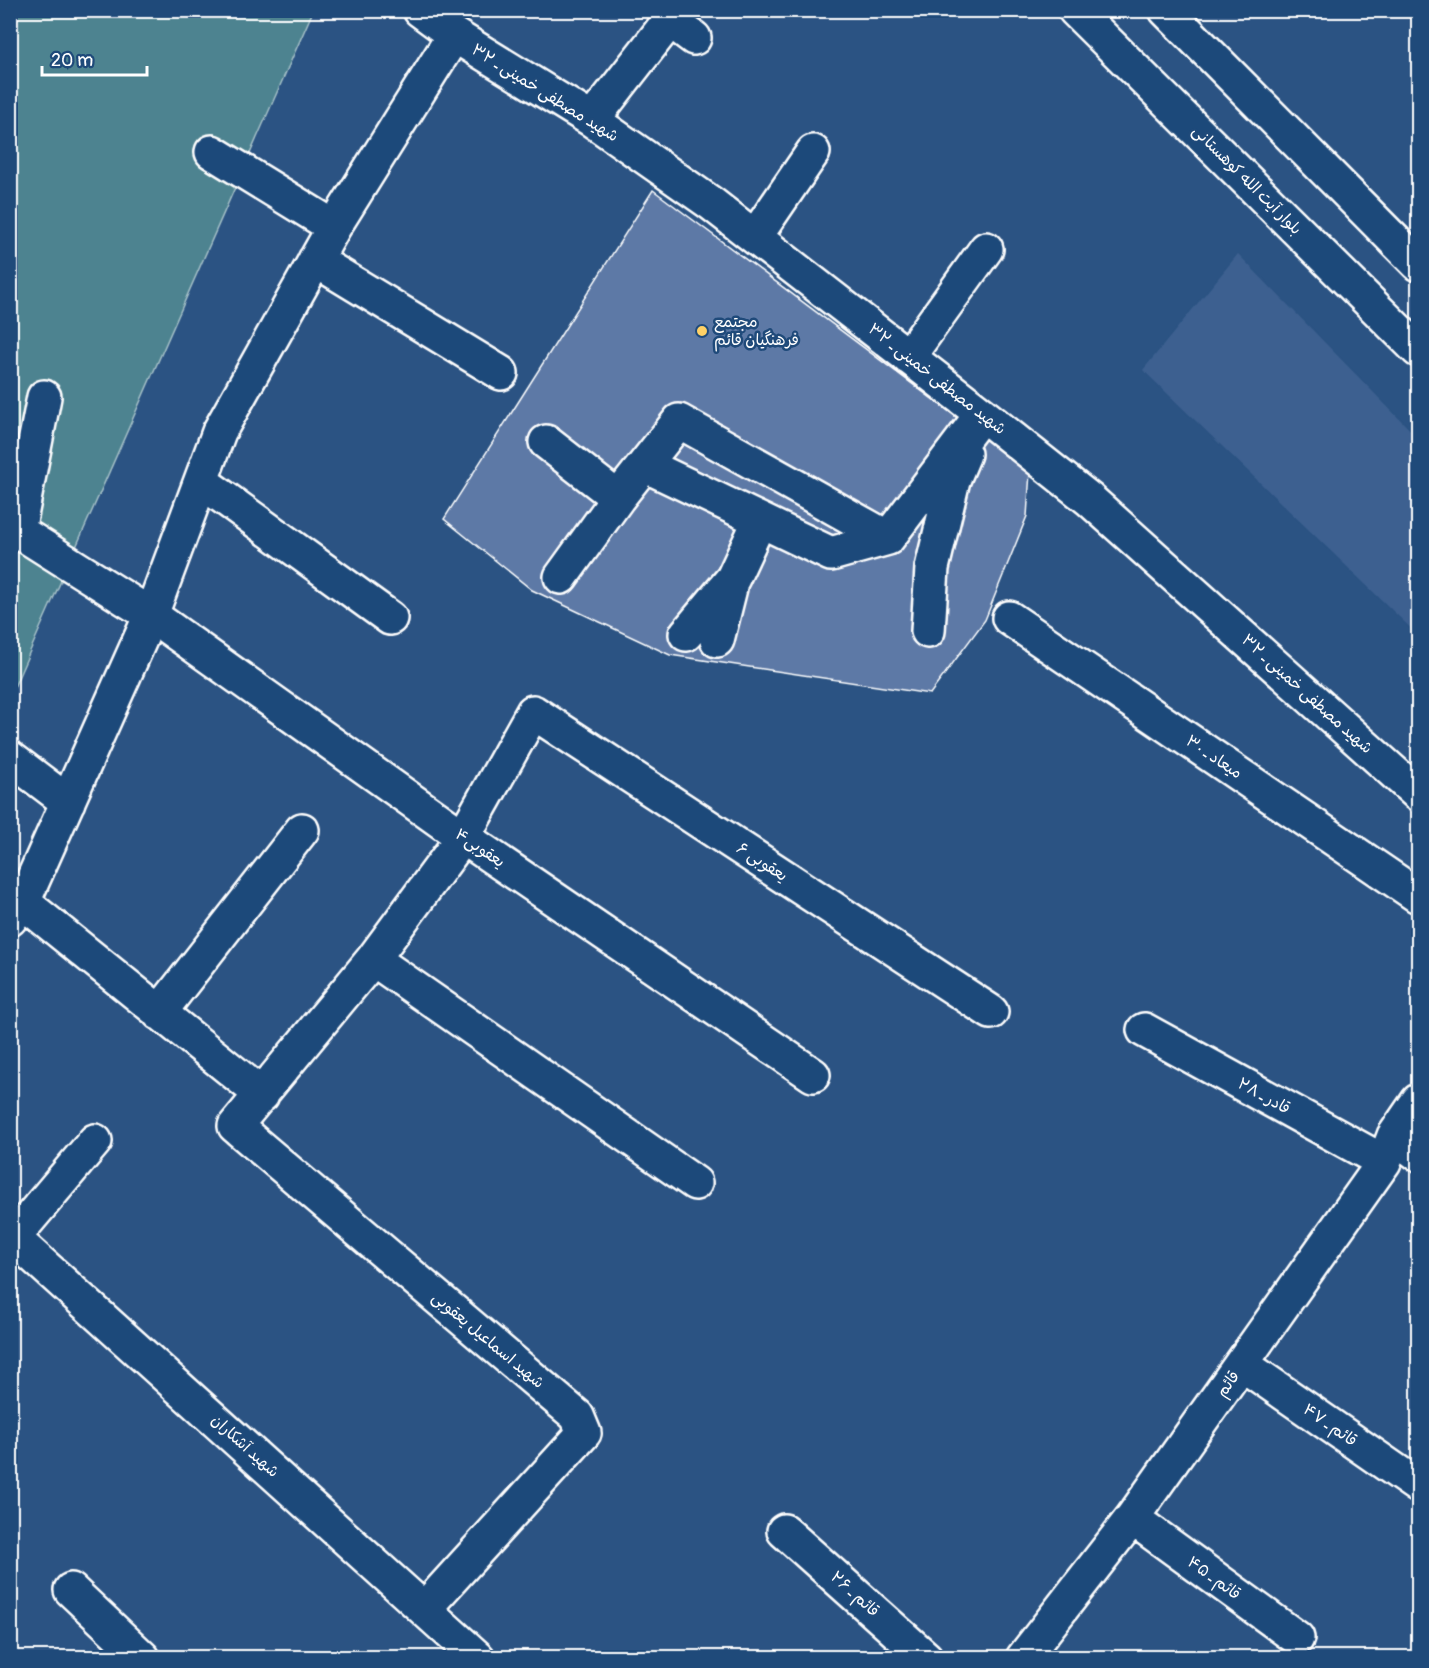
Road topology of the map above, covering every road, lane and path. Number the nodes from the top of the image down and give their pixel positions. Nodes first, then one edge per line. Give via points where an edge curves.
1 (420, 10) edge
2 (1075, 10) edge
3 (1166, 10) edge
4 (681, 23) edge
5 (453, 35) junction
6 (592, 120) junction
7 (212, 152) dead end
8 (813, 152) dead end
9 (334, 227) junction
10 (755, 237) junction
11 (986, 249) dead end
12 (315, 260) junction
13 (1419, 264) edge
14 (1419, 350) edge
15 (908, 357) junction
16 (501, 373) dead end
17 (45, 397) dead end
18 (982, 414) junction
19 (546, 442) dead end
20 (645, 465) junction
21 (201, 481) junction
22 (618, 498) junction
23 (760, 520) junction
24 (888, 538) junction
25 (561, 577) dead end
26 (151, 615) junction
27 (390, 618) dead end
28 (1010, 618) dead end
29 (928, 631) dead end
30 (701, 637) dead end
31 (10, 758) edge
32 (1419, 794) edge
33 (68, 802) junction
34 (302, 830) dead end
35 (463, 837) junction
36 (1419, 896) edge
37 (17, 911) edge
38 (373, 960) junction
39 (159, 1012) junction
40 (991, 1012) dead end
41 (1144, 1030) dead end
42 (813, 1075) dead end
43 (262, 1095) junction
44 (1419, 1101) edge
45 (95, 1141) dead end
46 (1399, 1151) edge
47 (695, 1184) dead end
48 (12, 1237) edge
49 (1242, 1364) junction
50 (1415, 1478) edge
51 (1132, 1518) junction
52 (784, 1531) dead end
53 (71, 1590) dead end
54 (424, 1609) junction
55 (1297, 1638) dead end
56 (143, 1658) edge
57 (478, 1658) edge
58 (926, 1658) edge
59 (1023, 1658) edge

1 - 5 street, شهید مصطفی خمینی ـ ۳۲
2 - 14 street, بلوار آیت الله کوهستانی
3 - 13 street
4 - 6 street
5 - 6 street, شهید مصطفی خمینی ـ ۳۲
5 - 9 street
6 - 10 street, شهید مصطفی خمینی ـ ۳۲
7 - 9 street
8 - 10 street
9 - 12 street
10 - 15 street, شهید مصطفی خمینی ـ ۳۲
11 - 15 street
12 - 16 street
12 - 21 street via 219,432
15 - 18 street, شهید مصطفی خمینی ـ ۳۲
17 - 26 street, یعقوبی۴ via 18,531
18 - 24 street
18 - 29 street via 953,480 932,568
18 - 32 street, شهید مصطفی خمینی ـ ۳۲ via 1089,499
19 - 22 street
20 - 22 street
20 - 23 street
20 - 24 street via 679,421
21 - 26 street
21 - 27 street
22 - 25 street
23 - 24 street via 831,554
23 - 30 street
26 - 33 street
26 - 35 street, یعقوبی۴
28 - 36 street, میعاد ـ ۳۰
31 - 33 street
33 - 37 street
34 - 39 street
35 - 38 street
35 - 40 street, یعقوبی ۶ via 533,712
35 - 42 street, یعقوبی۴
37 - 39 street
38 - 43 street
38 - 47 street
39 - 43 street
41 - 46 street, قادر ـ ۲۸
43 - 54 street, شهید اسماعیل یعقوبی via 234,1126 577,1416 584,1433
44 - 46 street, قائم
45 - 48 street
46 - 49 street, قائم
48 - 54 street, شهید آشکاران
49 - 50 street, قائم ـ ۴۷
49 - 51 street, قائم
51 - 55 street, قائم ـ ۴۵
51 - 59 street, قائم
52 - 58 street, قائم ـ ۲۶
53 - 56 street
54 - 57 street, شهید آشکاران

